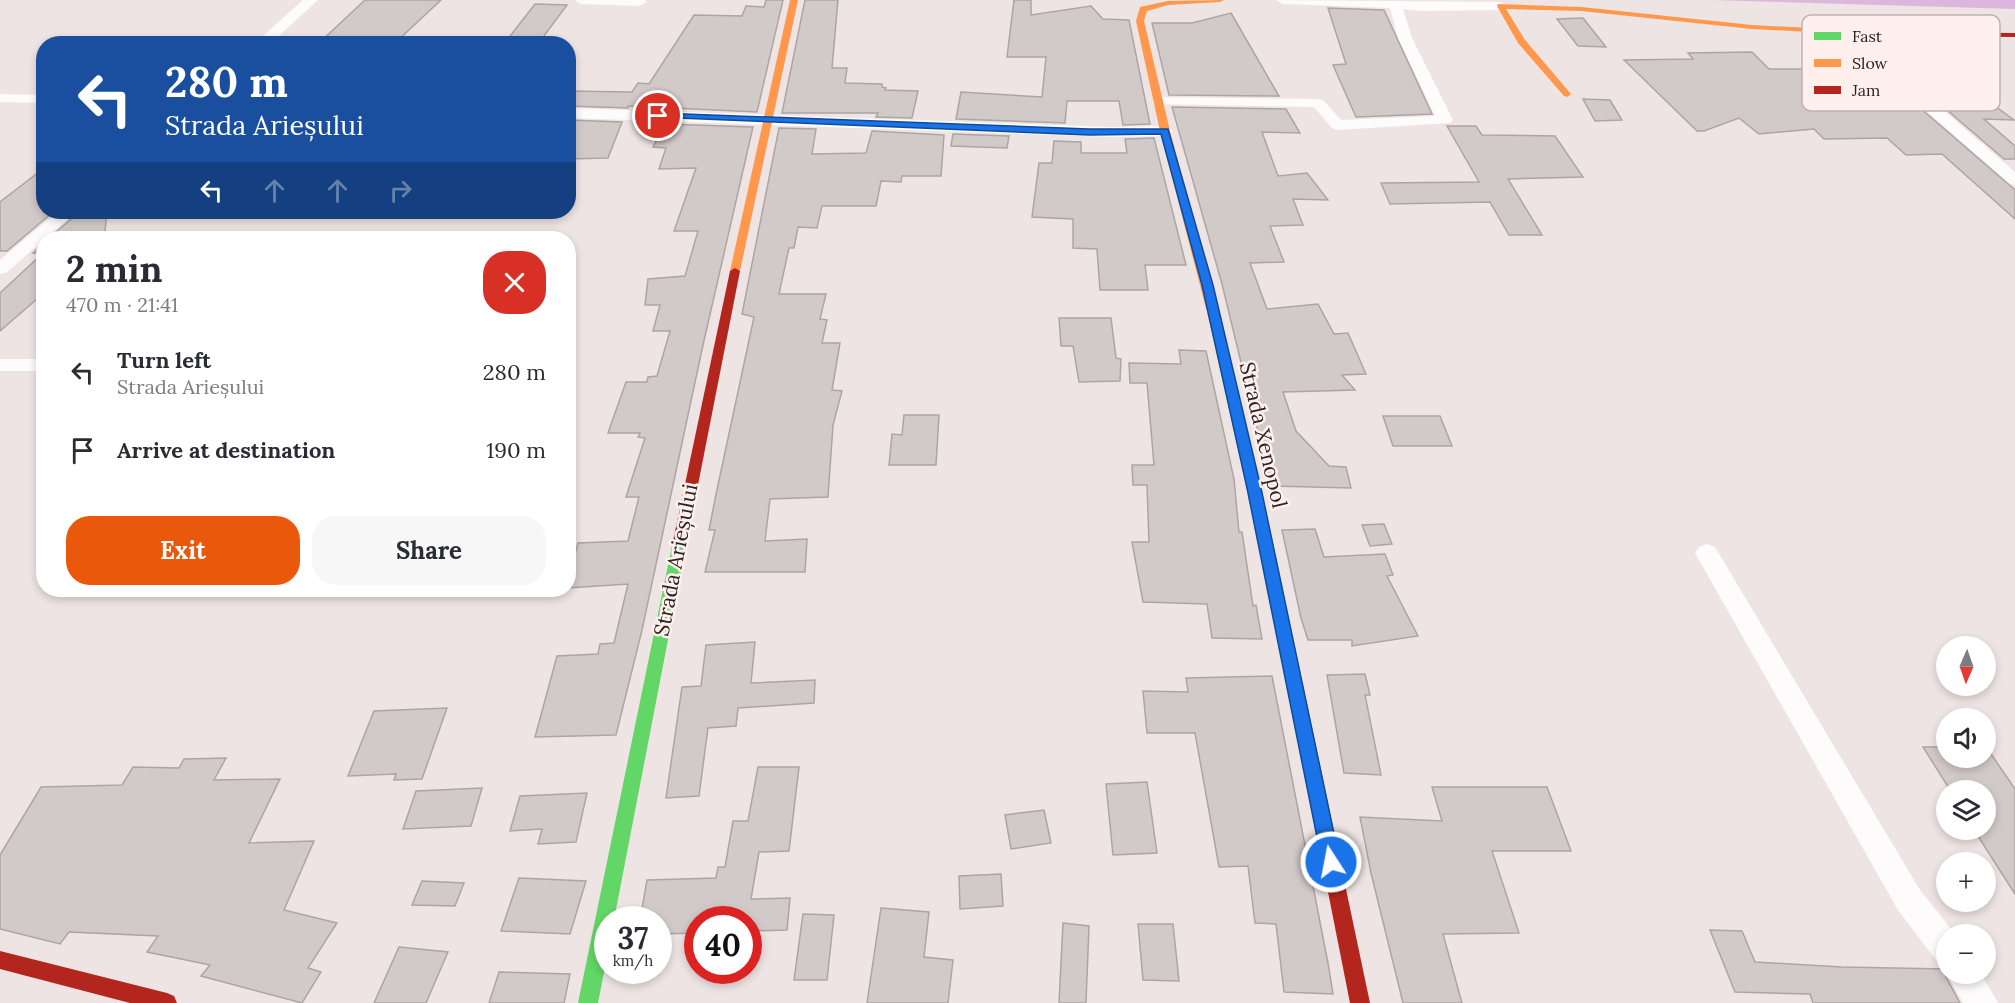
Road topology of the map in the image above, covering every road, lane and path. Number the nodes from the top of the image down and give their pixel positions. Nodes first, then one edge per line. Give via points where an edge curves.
1 (311, 0) edge
2 (581, 0) edge
3 (794, 0) edge
4 (1220, 0) edge
5 (1282, 0) edge
6 (640, 2) dead end
7 (1395, 4) junction
8 (1501, 6) junction
9 (1802, 29) edge
10 (2000, 35) edge
11 (2015, 35) edge
12 (270, 36) edge
13 (1567, 94) dead end
14 (0, 98) edge
15 (36, 99) edge
16 (1159, 101) junction
17 (1935, 111) edge
18 (576, 113) edge
19 (769, 118) junction
20 (1165, 131) junction
21 (2015, 180) edge
22 (59, 219) edge
23 (45, 231) edge
24 (36, 238) edge
25 (0, 269) edge
26 (0, 365) edge
27 (36, 365) edge
28 (1707, 553) dead end
29 (1936, 935) edge
30 (0, 960) edge
31 (1970, 984) edge
32 (167, 1003) edge
33 (588, 1003) edge
34 (1360, 1003) edge
35 (1982, 1003) edge

1 - 12 street
2 - 6 street
3 - 19 street, Strada Arieșului
4 - 16 street, Strada Xenopol via 1168,3 1143,9 1140,21
5 - 7 street
7 - 8 street
7 - 16 street via 1405,38 1445,120 1337,125 1318,103
8 - 9 street via 1579,8
8 - 13 street via 1521,41
10 - 11 street
14 - 15 street
16 - 20 street, Strada Xenopol
17 - 21 street
18 - 19 street
19 - 20 street via 982,128
19 - 33 street, Strada Arieșului via 718,345
20 - 34 street, Strada Xenopol via 1207,285 1259,511
22 - 23 street
24 - 25 street
26 - 27 street
28 - 29 street via 1909,900
30 - 32 street
31 - 35 street

